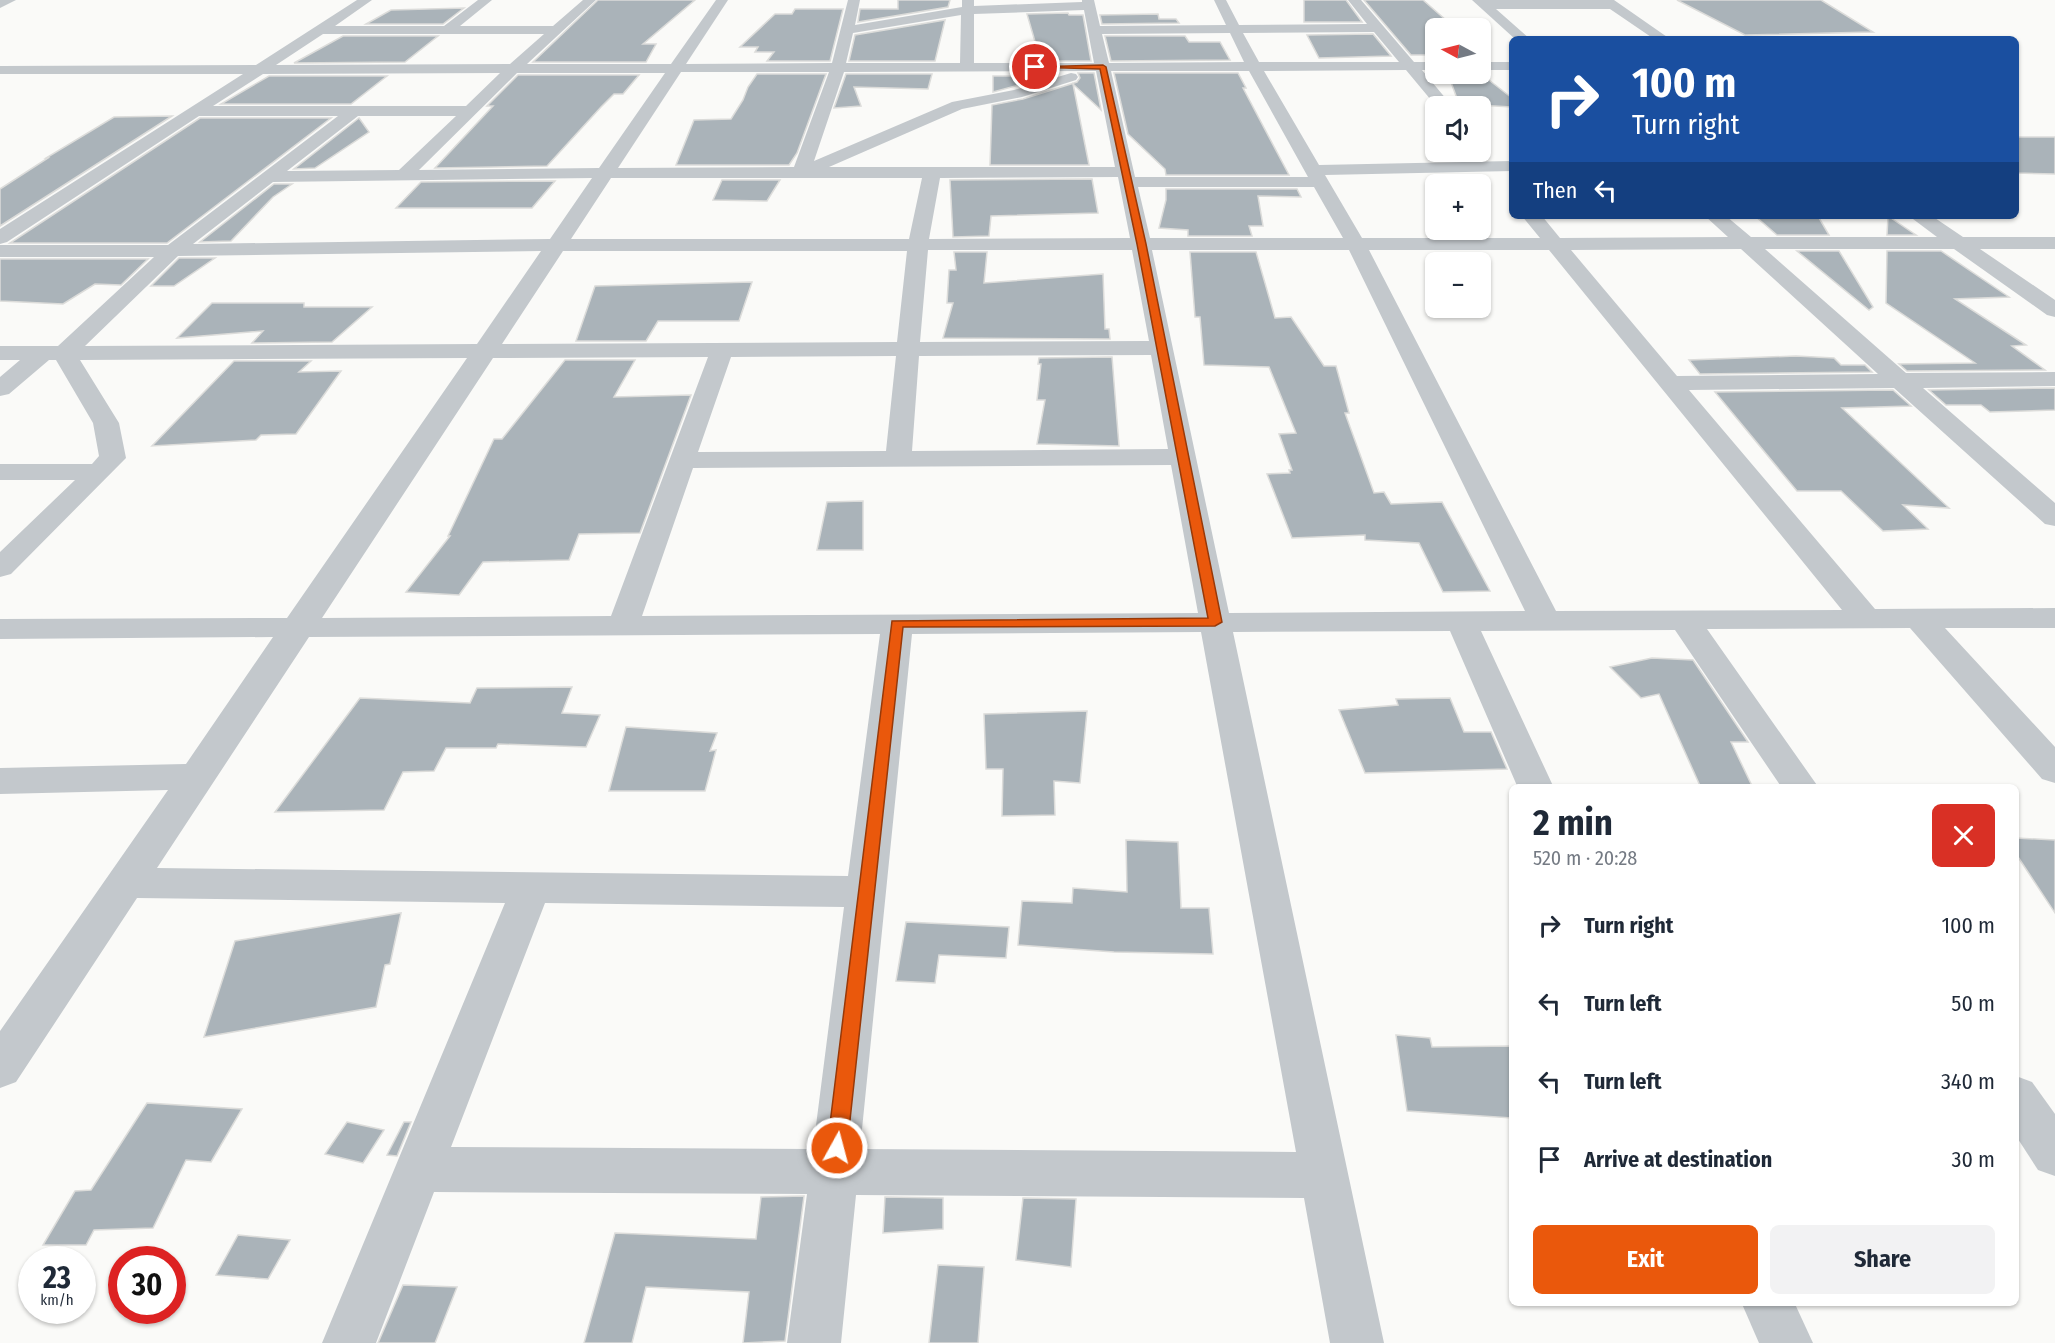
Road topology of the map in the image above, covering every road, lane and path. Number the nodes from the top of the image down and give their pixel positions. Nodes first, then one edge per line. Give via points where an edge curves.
1 (10, 0) edge
2 (366, 0) edge
3 (486, 0) edge
4 (590, 0) edge
5 (722, 0) edge
6 (854, 0) edge
7 (1220, 0) edge
8 (1354, 0) edge
9 (1481, 2) edge
10 (1610, 3) edge
11 (0, 4) edge
12 (968, 5) edge
13 (1091, 12) edge
14 (1379, 28) junction
15 (1235, 29) junction
16 (317, 30) junction
17 (447, 30) junction
18 (556, 30) junction
19 (847, 30) junction
20 (1520, 36) edge
21 (1659, 36) edge
22 (1412, 66) junction
23 (1425, 66) edge
24 (1491, 66) edge
25 (1509, 66) edge
26 (1103, 67) junction
27 (1254, 67) junction
28 (675, 68) junction
29 (838, 68) junction
30 (967, 68) junction
31 (513, 69) junction
32 (0, 70) edge
33 (257, 70) junction
34 (1436, 96) edge
35 (193, 111) junction
36 (470, 111) junction
37 (353, 112) junction
38 (1488, 162) edge
39 (1509, 166) edge
40 (1492, 167) junction
41 (604, 173) junction
42 (801, 173) junction
43 (932, 173) junction
44 (405, 176) junction
45 (1317, 176) junction
46 (269, 177) junction
47 (1127, 177) junction
48 (1505, 183) dead end
49 (1534, 219) edge
50 (1718, 219) edge
51 (1923, 219) edge
52 (0, 238) edge
53 (2055, 243) edge
54 (1142, 244) junction
55 (1356, 244) junction
56 (1554, 244) junction
57 (1745, 244) junction
58 (1959, 244) junction
59 (556, 245) junction
60 (918, 245) junction
61 (0, 251) edge
62 (172, 251) junction
63 (2055, 310) edge
64 (1162, 348) junction
65 (909, 349) junction
66 (722, 351) junction
67 (484, 352) junction
68 (0, 353) edge
69 (54, 353) junction
70 (2055, 379) edge
71 (1900, 381) junction
72 (1669, 383) junction
73 (0, 389) edge
74 (1183, 458) junction
75 (898, 459) junction
76 (682, 460) junction
77 (0, 472) edge
78 (99, 472) junction
79 (2055, 518) edge
80 (0, 568) edge
81 (1918, 618) junction
82 (2055, 618) edge
83 (1866, 619) junction
84 (1545, 620) junction
85 (1684, 620) junction
86 (1461, 621) junction
87 (1215, 622) junction
88 (897, 623) junction
89 (623, 624) junction
90 (299, 626) junction
91 (0, 629) edge
92 (2055, 771) edge
93 (197, 776) junction
94 (0, 781) edge
95 (1534, 784) edge
96 (1798, 784) edge
97 (125, 883) junction
98 (531, 888) junction
99 (866, 892) junction
100 (0, 1068) edge
101 (2019, 1102) edge
102 (2055, 1154) edge
103 (419, 1168) junction
104 (834, 1171) junction
105 (1324, 1175) junction
106 (1769, 1306) edge
107 (350, 1343) edge
108 (814, 1343) edge
109 (1357, 1343) edge
110 (1786, 1343) edge

1 - 11 street
2 - 16 street
3 - 17 street
4 - 18 street
5 - 28 street
6 - 19 street
7 - 15 street
8 - 14 street
9 - 10 street
9 - 20 street
10 - 21 street
12 - 13 street
12 - 19 street
12 - 30 street
13 - 15 street
13 - 26 street
14 - 15 street
14 - 22 street
15 - 27 street
16 - 17 street
16 - 33 street
17 - 18 street
18 - 31 street
19 - 29 street
22 - 23 street
22 - 27 street
22 - 34 street
24 - 25 street
26 - 27 street
26 - 30 street
26 - 42 street via 1017,94 958,105
26 - 47 street
27 - 45 street
28 - 29 street
28 - 31 street
28 - 41 street
29 - 30 street
29 - 42 street
31 - 33 street
31 - 36 street
32 - 33 street
33 - 35 street
35 - 37 street
35 - 52 street
36 - 37 street
36 - 44 street
37 - 46 street
38 - 40 street
39 - 40 street
40 - 45 street
40 - 48 street
41 - 42 street
41 - 44 street
41 - 59 street
42 - 43 street
43 - 47 street
43 - 60 street
44 - 46 street
45 - 47 street
45 - 55 street
46 - 62 street
47 - 54 street
49 - 56 street
50 - 57 street
51 - 58 street
53 - 58 street
54 - 55 street
54 - 60 street
54 - 64 street
55 - 56 street
55 - 84 street
56 - 57 street
56 - 72 street
57 - 58 street
57 - 71 street
58 - 63 street
59 - 60 street
59 - 62 street
59 - 67 street
60 - 65 street
61 - 62 street
62 - 69 street
64 - 65 street
64 - 74 street
65 - 66 street
65 - 75 street
66 - 67 street
66 - 76 street
67 - 69 street
67 - 90 street
68 - 69 street
69 - 73 street
69 - 78 street via 106,423 113,458
70 - 71 street
71 - 72 street
71 - 79 street
72 - 83 street
74 - 75 street
74 - 87 street
75 - 76 street
76 - 89 street
77 - 78 street
78 - 80 street
81 - 82 street
81 - 83 street
81 - 92 street
83 - 85 street
84 - 85 street
84 - 86 street
85 - 96 street
86 - 87 street
86 - 95 street
87 - 88 street
87 - 105 street
88 - 89 street
88 - 99 street
89 - 90 street
90 - 91 street
90 - 93 street
93 - 94 street
93 - 97 street
97 - 98 street
97 - 100 street
98 - 99 street
98 - 103 street
99 - 104 street
101 - 102 street
103 - 104 street
103 - 107 street
104 - 105 street
104 - 108 street
105 - 109 street
106 - 110 street

